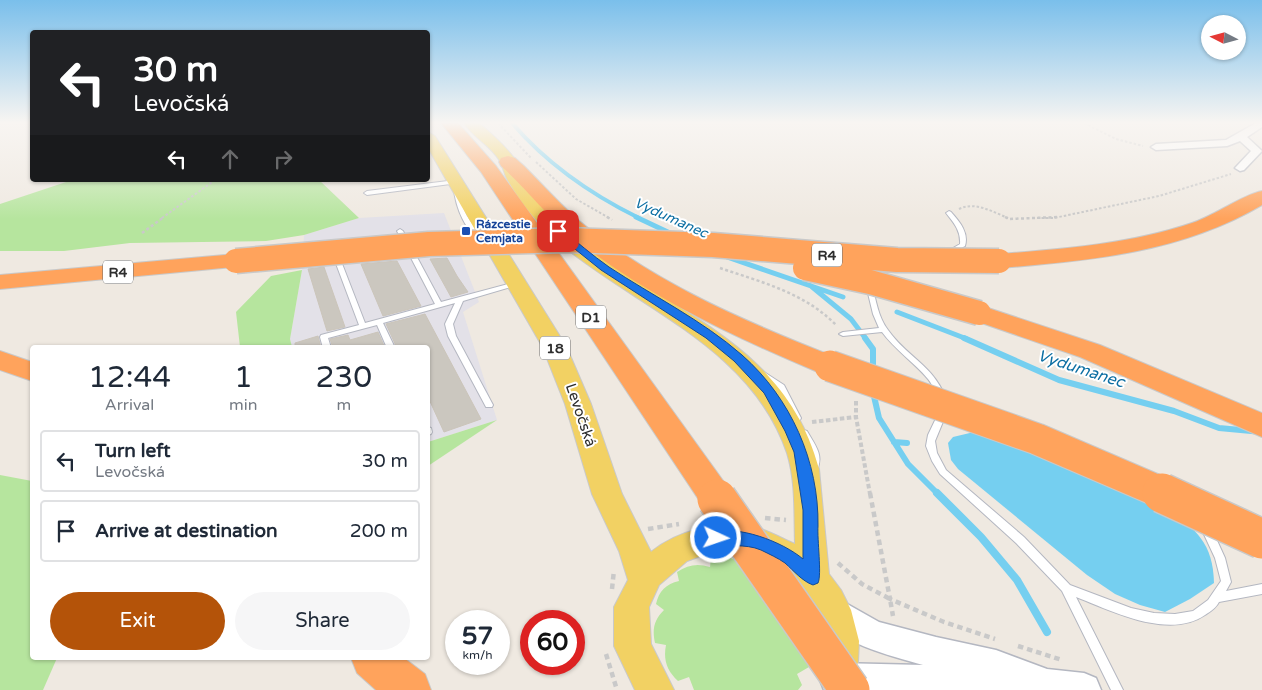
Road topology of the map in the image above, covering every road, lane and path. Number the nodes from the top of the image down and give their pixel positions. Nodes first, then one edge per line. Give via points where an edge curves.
1 (437, 155) edge
2 (479, 155) edge
3 (499, 155) edge
4 (1253, 155) edge
5 (508, 162) junction
6 (1240, 168) joint
7 (212, 182) edge
8 (457, 183) junction
9 (367, 193) dead end
10 (1262, 197) edge
11 (949, 213) joint
12 (400, 231) dead end
13 (142, 233) dead end
14 (655, 244) junction
15 (338, 261) dead end
16 (0, 282) edge
17 (518, 284) junction
18 (460, 300) junction
19 (439, 306) junction
20 (380, 322) junction
21 (363, 327) junction
22 (883, 330) junction
23 (847, 333) dead end
24 (326, 345) edge
25 (390, 345) edge
26 (0, 360) edge
27 (30, 371) edge
28 (488, 405) dead end
29 (856, 417) dead end
30 (812, 422) dead end
31 (1262, 426) edge
32 (1205, 525) dead end
33 (1262, 539) edge
34 (813, 578) junction
35 (644, 579) junction
36 (1066, 588) junction
37 (1262, 589) edge
38 (1220, 597) junction
39 (833, 610) junction
40 (647, 685) edge
41 (1048, 686) junction
42 (838, 687) edge
43 (1000, 690) edge
44 (1008, 690) edge
45 (1084, 690) edge
46 (1117, 690) edge

1 - 8 main road, Levočská / 18
2 - 42 highway, D1, bridge via 717,499
3 - 5 main road
4 - 6 street
5 - 33 highway, bridge via 576,230 624,265 703,310 830,366 1037,439 1152,487
5 - 34 main road via 533,202 568,241 710,336 740,360 768,391 801,452 810,510 809,550
6 - 11 path via 1227,177 1159,196 1054,218 1010,219 985,208 965,206
7 - 13 path
8 - 9 lane
8 - 17 main road, Levočská / 18
10 - 14 highway, R4, bridge via 1221,220 1152,242 1080,254 1000,261 897,260 713,245
11 - 22 lane via 964,237 962,245 955,251 882,256 868,260 865,268
12 - 19 lane
14 - 16 highway, R4, bridge via 566,240 476,241
14 - 31 highway, bridge via 821,270 919,294 1090,352
15 - 21 lane
17 - 18 lane
17 - 35 main road, Levočská / 18 via 542,322 564,369 607,494 635,551
18 - 19 lane
18 - 28 lane via 449,324 450,330
19 - 20 lane
20 - 21 lane
20 - 25 lane
21 - 24 lane via 324,337
22 - 23 lane
22 - 36 lane via 932,376 940,388 944,411 930,437 930,447 942,472 1020,540
26 - 27 highway
29 - 30 path
32 - 38 lane via 1220,558 1226,582
34 - 35 main road via 775,549 731,537 701,540 675,550 653,567
34 - 39 main road
35 - 40 main road via 634,603 631,624 633,645
36 - 38 lane via 1151,618 1172,621 1186,620 1213,605
36 - 46 lane
37 - 38 lane
39 - 41 main road via 872,634 920,649 996,666
39 - 42 main road via 841,652
41 - 44 main road
41 - 45 main road
42 - 43 main road via 903,680

